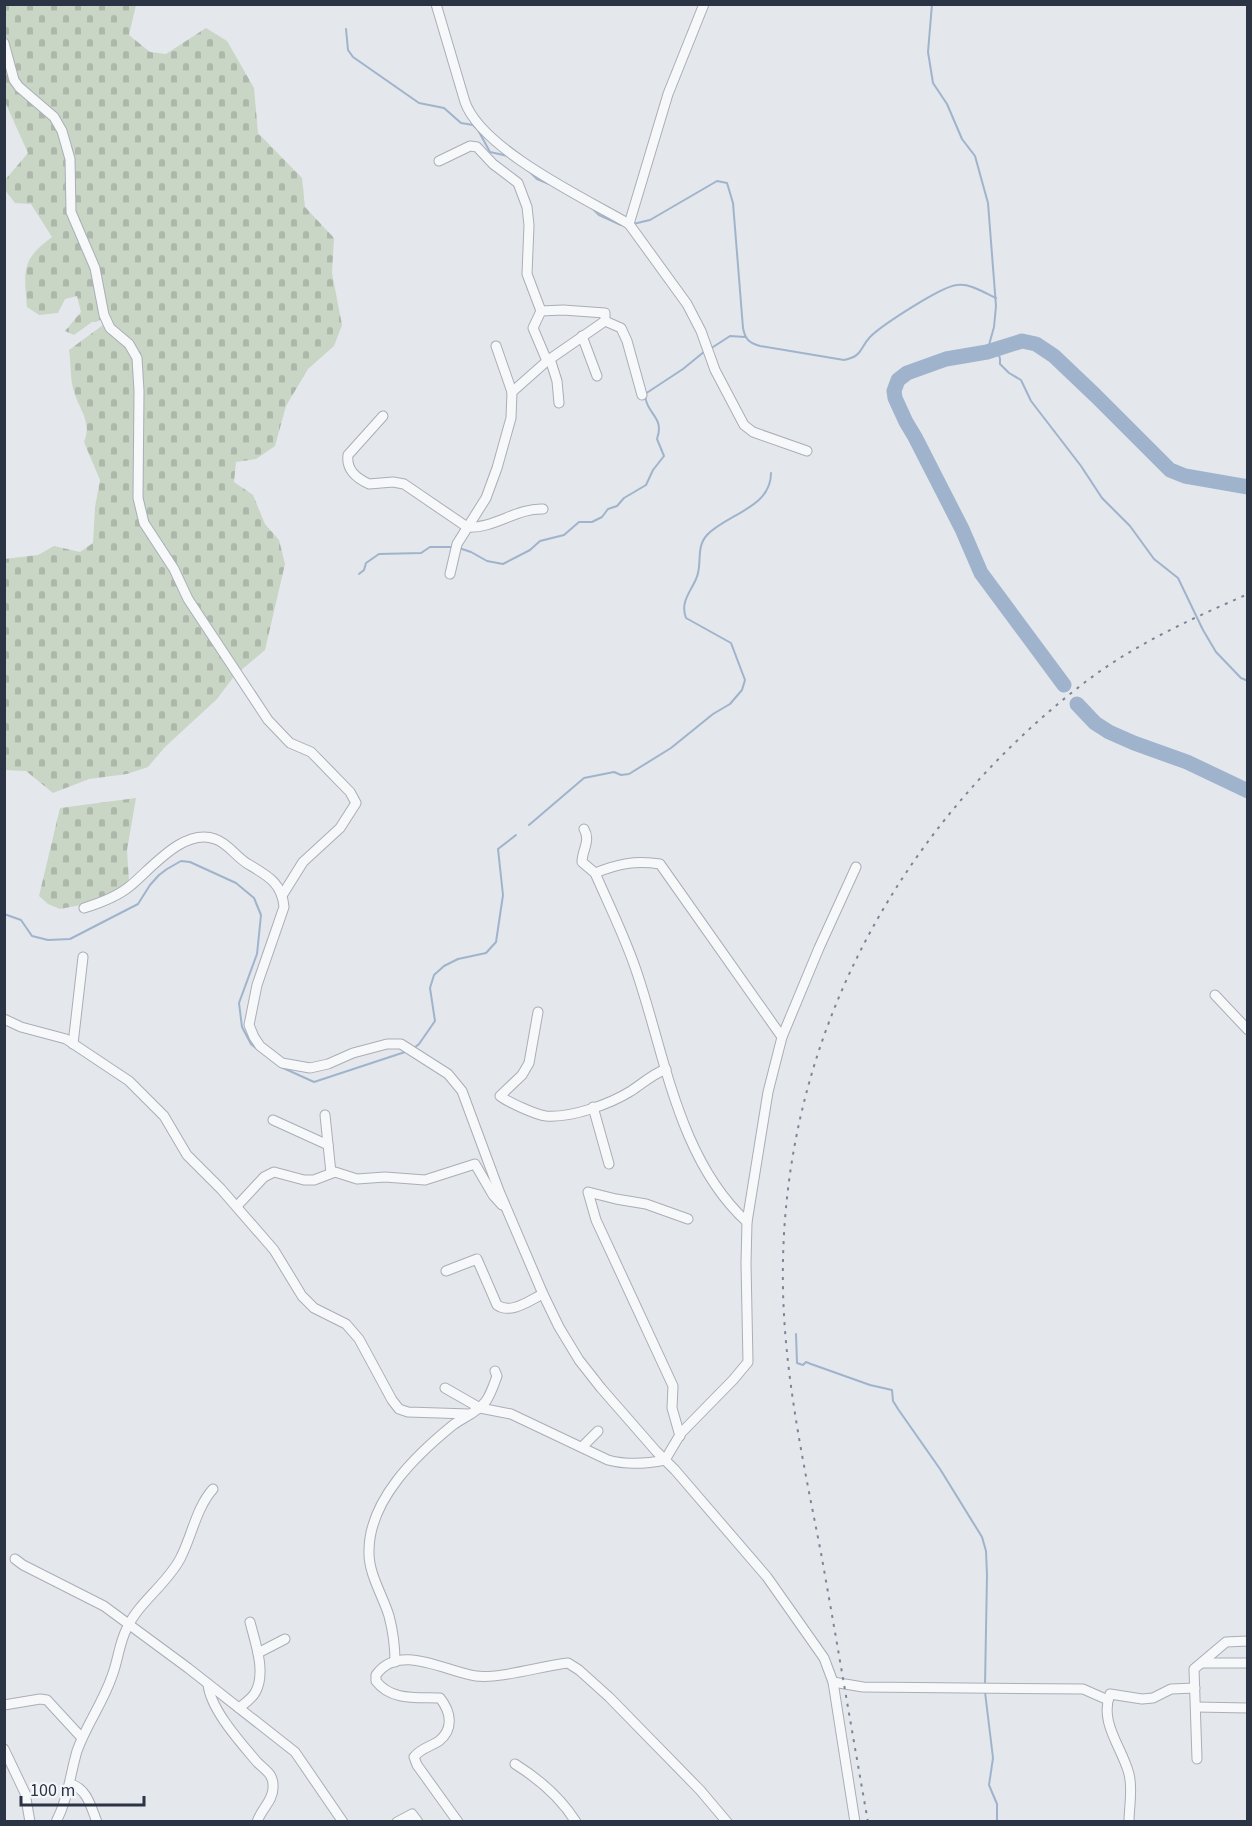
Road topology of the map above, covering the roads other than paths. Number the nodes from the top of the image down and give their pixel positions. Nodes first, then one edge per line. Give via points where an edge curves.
1 (435, 4) edge
2 (704, 4) edge
3 (4, 43) edge
4 (439, 161) dead end
5 (629, 224) junction
6 (541, 311) junction
7 (605, 321) junction
8 (582, 336) junction
9 (496, 346) dead end
10 (549, 360) junction
11 (597, 376) dead end
12 (512, 392) junction
13 (642, 394) dead end
14 (559, 403) dead end
15 (382, 416) dead end
16 (807, 451) dead end
17 (543, 509) dead end
18 (467, 527) junction
19 (450, 574) dead end
20 (584, 829) dead end
21 (856, 867) dead end
22 (595, 873) junction
23 (283, 894) junction
24 (84, 908) dead end
25 (83, 957) dead end
26 (1215, 995) dead end
27 (538, 1012) dead end
28 (4, 1019) edge
29 (1248, 1030) edge
30 (782, 1037) junction
31 (73, 1044) junction
32 (666, 1069) junction
33 (593, 1107) junction
34 (325, 1115) dead end
35 (273, 1120) dead end
36 (328, 1145) junction
37 (609, 1164) dead end
38 (331, 1173) junction
39 (237, 1206) junction
40 (508, 1211) junction
41 (687, 1219) dead end
42 (747, 1222) junction
43 (446, 1271) dead end
44 (543, 1294) junction
45 (495, 1371) dead end
46 (445, 1388) dead end
47 (480, 1408) junction
48 (469, 1414) junction
49 (598, 1431) dead end
50 (680, 1436) junction
51 (582, 1447) junction
52 (666, 1460) junction
53 (213, 1488) dead end
54 (15, 1558) dead end
55 (250, 1622) dead end
56 (129, 1623) junction
57 (285, 1640) dead end
58 (1248, 1641) edge
59 (258, 1653) junction
60 (395, 1662) junction
61 (1203, 1663) junction
62 (1248, 1663) edge
63 (833, 1682) junction
64 (208, 1684) junction
65 (1195, 1688) junction
66 (1108, 1700) junction
67 (4, 1705) edge
68 (1196, 1707) junction
69 (239, 1708) junction
70 (1248, 1708) edge
71 (82, 1738) junction
72 (4, 1749) edge
73 (1197, 1759) dead end
74 (515, 1764) dead end
75 (70, 1784) junction
76 (30, 1821) edge
77 (56, 1821) edge
78 (98, 1821) edge
79 (258, 1821) edge
80 (343, 1821) edge
81 (397, 1821) edge
82 (418, 1821) edge
83 (458, 1821) edge
84 (576, 1821) edge
85 (725, 1821) edge
86 (855, 1821) edge
87 (1129, 1821) edge

1 - 5 street via 472,117 533,168
2 - 5 street via 668,94
3 - 23 street via 19,87 54,117 62,131 70,159 71,212 95,268 104,315 110,328 129,344 137,358 138,498 144,523 268,720 290,743 311,752 356,802 340,828 303,862
4 - 6 street via 470,146 477,147 518,183 529,225 527,274
5 - 16 street via 687,304 748,429
6 - 7 street via 605,313
6 - 10 street via 533,328
7 - 8 street
7 - 13 street via 621,328
8 - 10 street
8 - 11 street
9 - 12 street
10 - 12 street
10 - 14 street via 557,381
12 - 18 street via 511,418 497,468 486,498
15 - 18 street via 348,455 351,471 369,484 404,484
17 - 18 street via 478,528
18 - 19 street via 457,544
20 - 22 street via 587,842 582,862
21 - 30 street
22 - 30 street via 641,861 660,864
22 - 32 street via 636,968
23 - 24 street via 279,886 225,844 204,836 179,845 130,887
23 - 40 street via 284,907 251,1013 249,1025 254,1037 282,1063 299,1067 328,1064 353,1053 401,1044 448,1074 462,1091
25 - 31 street
26 - 29 street
27 - 33 street via 529,1063 500,1096 545,1116
28 - 31 street
30 - 42 street via 768,1092
31 - 39 street via 129,1081 164,1116 187,1155
32 - 33 street via 632,1091
32 - 42 street via 698,1152 731,1207
33 - 37 street
34 - 36 street
35 - 36 street
36 - 38 street
38 - 39 street via 304,1180 274,1172 264,1177
38 - 40 street via 357,1179 425,1180 475,1164 493,1195
39 - 48 street via 274,1250 302,1296 314,1308 346,1324 359,1339 399,1409
40 - 44 street
41 - 50 street via 646,1204 588,1192 596,1220 673,1386 672,1407
42 - 50 street via 748,1362
43 - 44 street via 477,1259 497,1305 508,1310
44 - 52 street via 579,1360
45 - 47 street via 497,1376 488,1399
46 - 47 street
47 - 48 street
47 - 51 street via 511,1414
48 - 60 street via 408,1469 391,1490 371,1531 369,1558 389,1616
49 - 51 street
50 - 52 street
51 - 52 street via 622,1463
52 - 63 street via 767,1577 815,1643
53 - 56 street via 205,1497 174,1570
54 - 56 street
55 - 59 street
56 - 64 street
56 - 71 street via 113,1676
57 - 59 street
58 - 61 street via 1226,1642
59 - 69 street via 257,1689
60 - 83 street via 379,1670 376,1681 380,1686 402,1696 440,1698 448,1712 448,1731 414,1757
60 - 85 street via 421,1661 476,1676 567,1663 609,1696
61 - 62 street
61 - 65 street via 1194,1669
63 - 66 street via 863,1687 1083,1689
63 - 86 street
64 - 69 street
64 - 79 street via 216,1707 273,1780 271,1798
65 - 66 street via 1171,1689 1142,1699 1110,1694
65 - 68 street
66 - 87 street via 1108,1724 1130,1780
67 - 71 street via 47,1700
68 - 70 street
68 - 73 street
69 - 80 street via 295,1752
71 - 75 street
72 - 76 street via 25,1793
74 - 84 street via 533,1775
75 - 77 street
75 - 78 street via 84,1791
81 - 82 street via 412,1814

